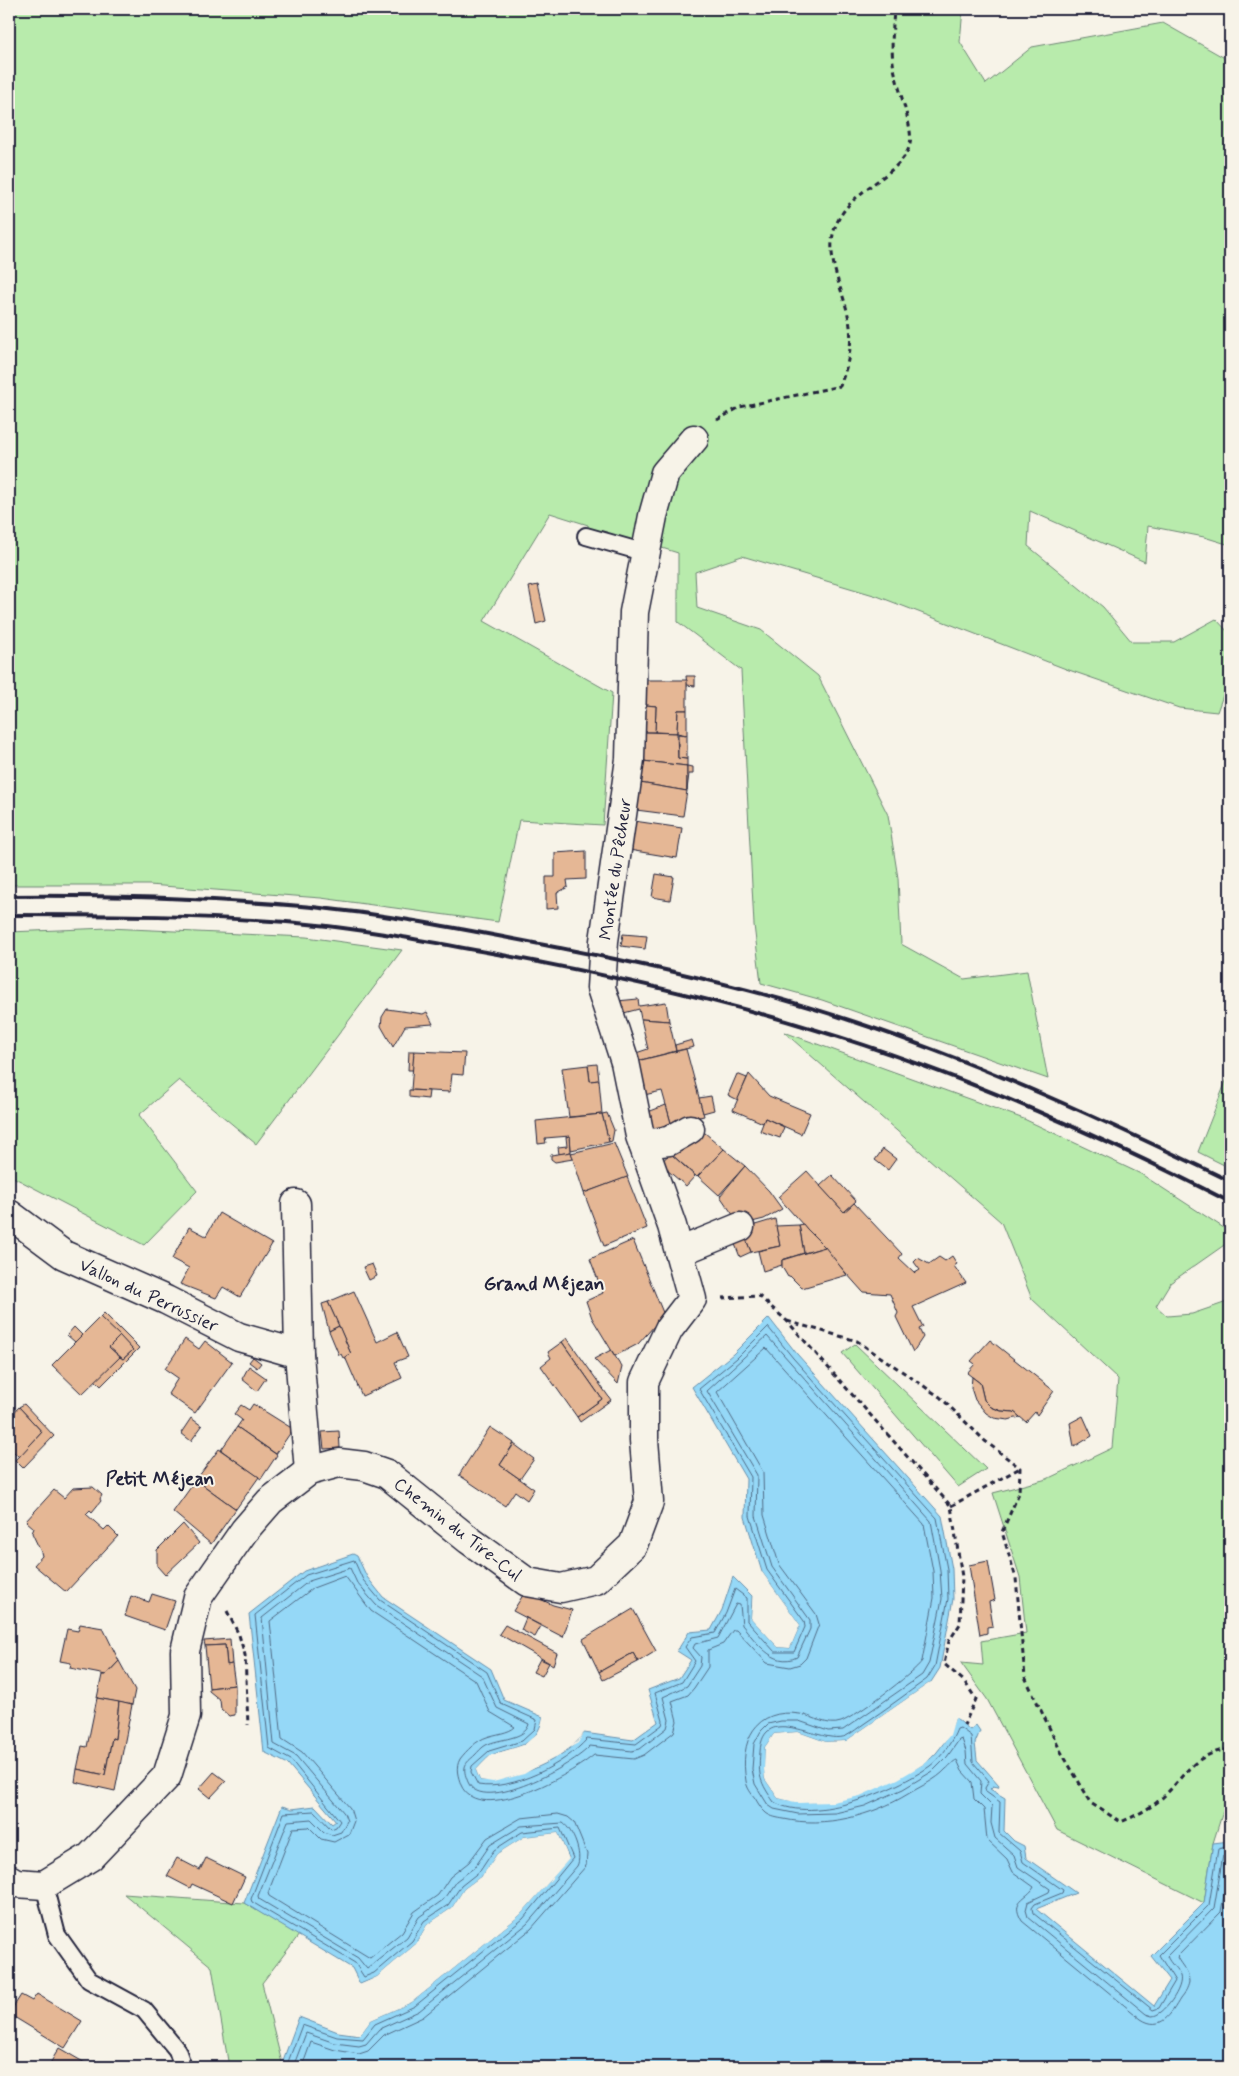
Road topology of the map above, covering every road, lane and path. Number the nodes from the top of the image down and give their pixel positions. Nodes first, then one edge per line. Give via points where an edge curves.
1 (894, 9) edge
2 (694, 439) joint
3 (586, 536) dead end
4 (646, 552) junction
5 (690, 1130) dead end
6 (643, 1144) junction
7 (296, 1204) dead end
8 (9, 1214) edge
9 (740, 1227) dead end
10 (679, 1252) junction
11 (692, 1299) junction
12 (787, 1321) junction
13 (299, 1354) junction
14 (1020, 1468) junction
15 (309, 1471) junction
16 (951, 1506) junction
17 (211, 1579) junction
18 (248, 1725) dead end
19 (964, 1725) dead end
20 (1230, 1749) edge
21 (9, 1879) edge
22 (44, 1884) junction
23 (183, 2067) edge

1 - 2 path via 893,63 911,143 903,160 839,215 832,241 833,265 848,317 850,359 840,386 740,407 706,426
2 - 4 street, Montée du Pêcheur via 665,473
3 - 4 lane
4 - 6 street, Montée du Pêcheur via 634,612 630,759 604,941 601,988 626,1062
5 - 6 street via 668,1141
6 - 10 street, Montée du Pêcheur
7 - 13 street
8 - 13 street, Vallon du Perrussier via 64,1255 166,1300 239,1337
9 - 10 street
10 - 11 street, Montée du Pêcheur
11 - 12 path via 759,1296
11 - 15 street, Chemin du Tire-Cul via 669,1328 644,1382 649,1502 633,1545 596,1580 561,1588 527,1582 387,1474 364,1466 339,1463
12 - 14 path via 857,1341 940,1398
12 - 16 path
13 - 15 street
14 - 16 path
14 - 20 path via 1019,1494 1002,1532 1016,1578 1025,1677 1060,1750 1092,1804 1121,1822 1157,1802 1190,1765 1220,1750
15 - 17 street via 270,1501 244,1531
16 - 19 path via 962,1577 960,1624 949,1641 944,1664 964,1681 976,1699
17 - 18 path via 245,1655
17 - 22 street via 198,1597 185,1651 186,1716 167,1776 90,1857
21 - 22 street via 16,1883
22 - 23 lane via 56,1935 89,1980 144,2010 177,2050

